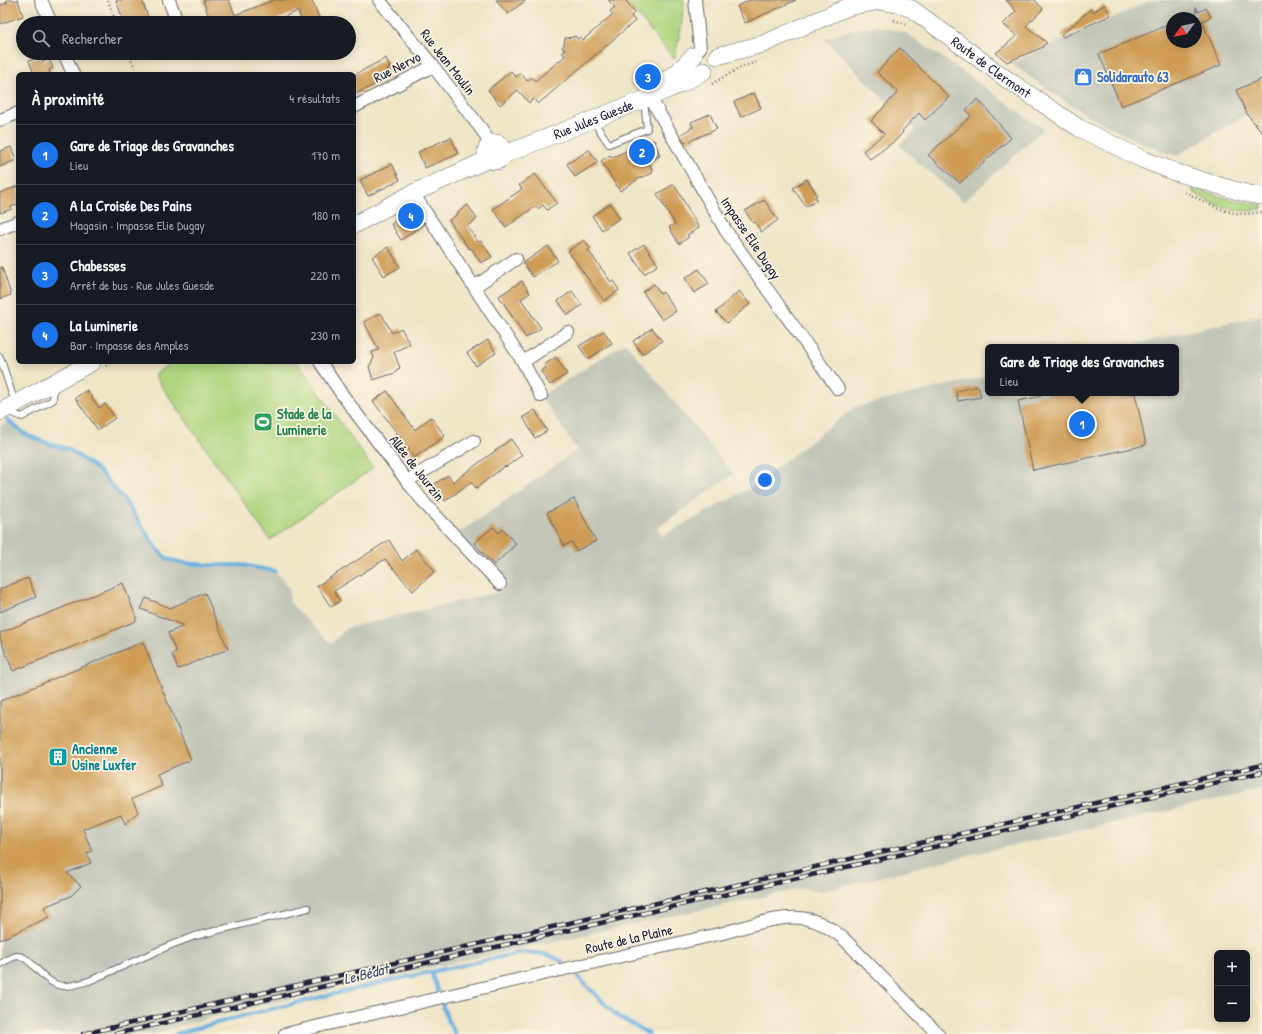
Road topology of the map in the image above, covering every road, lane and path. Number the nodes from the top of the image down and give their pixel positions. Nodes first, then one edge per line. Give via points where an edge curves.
1 (41, 0) edge
2 (108, 0) edge
3 (169, 0) edge
4 (379, 0) edge
5 (695, 0) edge
6 (873, 1) edge
7 (901, 2) edge
8 (48, 16) edge
9 (114, 16) edge
10 (175, 16) edge
11 (888, 19) dead end
12 (911, 26) dead end
13 (697, 52) junction
14 (717, 56) junction
15 (67, 60) edge
16 (131, 60) edge
17 (761, 61) dead end
18 (433, 66) junction
19 (72, 72) edge
20 (137, 72) edge
21 (709, 77) junction
22 (645, 99) junction
23 (356, 106) edge
24 (16, 113) edge
25 (594, 119) junction
26 (0, 120) edge
27 (494, 151) junction
28 (1180, 189) dead end
29 (413, 193) junction
30 (1262, 196) edge
31 (356, 212) edge
32 (1262, 212) edge
33 (16, 223) edge
34 (356, 224) edge
35 (0, 229) edge
36 (516, 259) dead end
37 (474, 287) junction
38 (568, 332) dead end
39 (0, 357) edge
40 (523, 362) junction
41 (69, 364) edge
42 (88, 364) edge
43 (321, 364) edge
44 (838, 389) dead end
45 (541, 396) dead end
46 (4, 404) edge
47 (474, 440) dead end
48 (407, 482) junction
49 (500, 584) dead end
50 (308, 908) dead end
51 (0, 964) edge
52 (285, 1034) edge
53 (938, 1034) edge

1 - 8 street
2 - 9 path
3 - 10 street
4 - 18 street, Rue Jean Moulin
5 - 13 street
6 - 7 main road, Route de Clermont
6 - 14 main road, Route de Clermont via 848,6 763,44
7 - 30 main road, Route de Clermont via 1079,128 1144,160 1175,172
11 - 12 path
13 - 14 main road via 707,47
13 - 21 main road via 694,64
13 - 27 main road, Rue Jules Guesde via 672,77
14 - 21 main road, Rue Jules Guesde
15 - 19 street
16 - 20 path
17 - 21 path
18 - 23 street, Rue Nervo
18 - 27 street, Rue Jean Moulin via 482,130
21 - 22 main road, Rue Jules Guesde via 681,84
22 - 25 main road, Rue Jules Guesde
22 - 25 lane via 647,129 609,144
22 - 44 street, Impasse Elie Dugay via 726,231
24 - 26 street
25 - 27 main road, Rue Jules Guesde
27 - 29 main road, Rue Jules Guesde
27 - 31 main road, Rue Jules Guesde via 409,184
28 - 32 path via 1226,211 1243,214
29 - 34 main road, Rue Jules Guesde
29 - 37 street
33 - 35 street
36 - 37 street
37 - 40 street
38 - 40 street
39 - 46 lane
40 - 45 street
41 - 46 main road
42 - 46 main road
43 - 48 street, Allée de Jourzin
47 - 48 street
48 - 49 street, Allée de Jourzin
50 - 51 lane via 195,936 76,985 56,984 47,979 27,959 19,956
52 - 53 street, Route de la Plaine via 723,933 756,923 790,918 811,919 843,938

